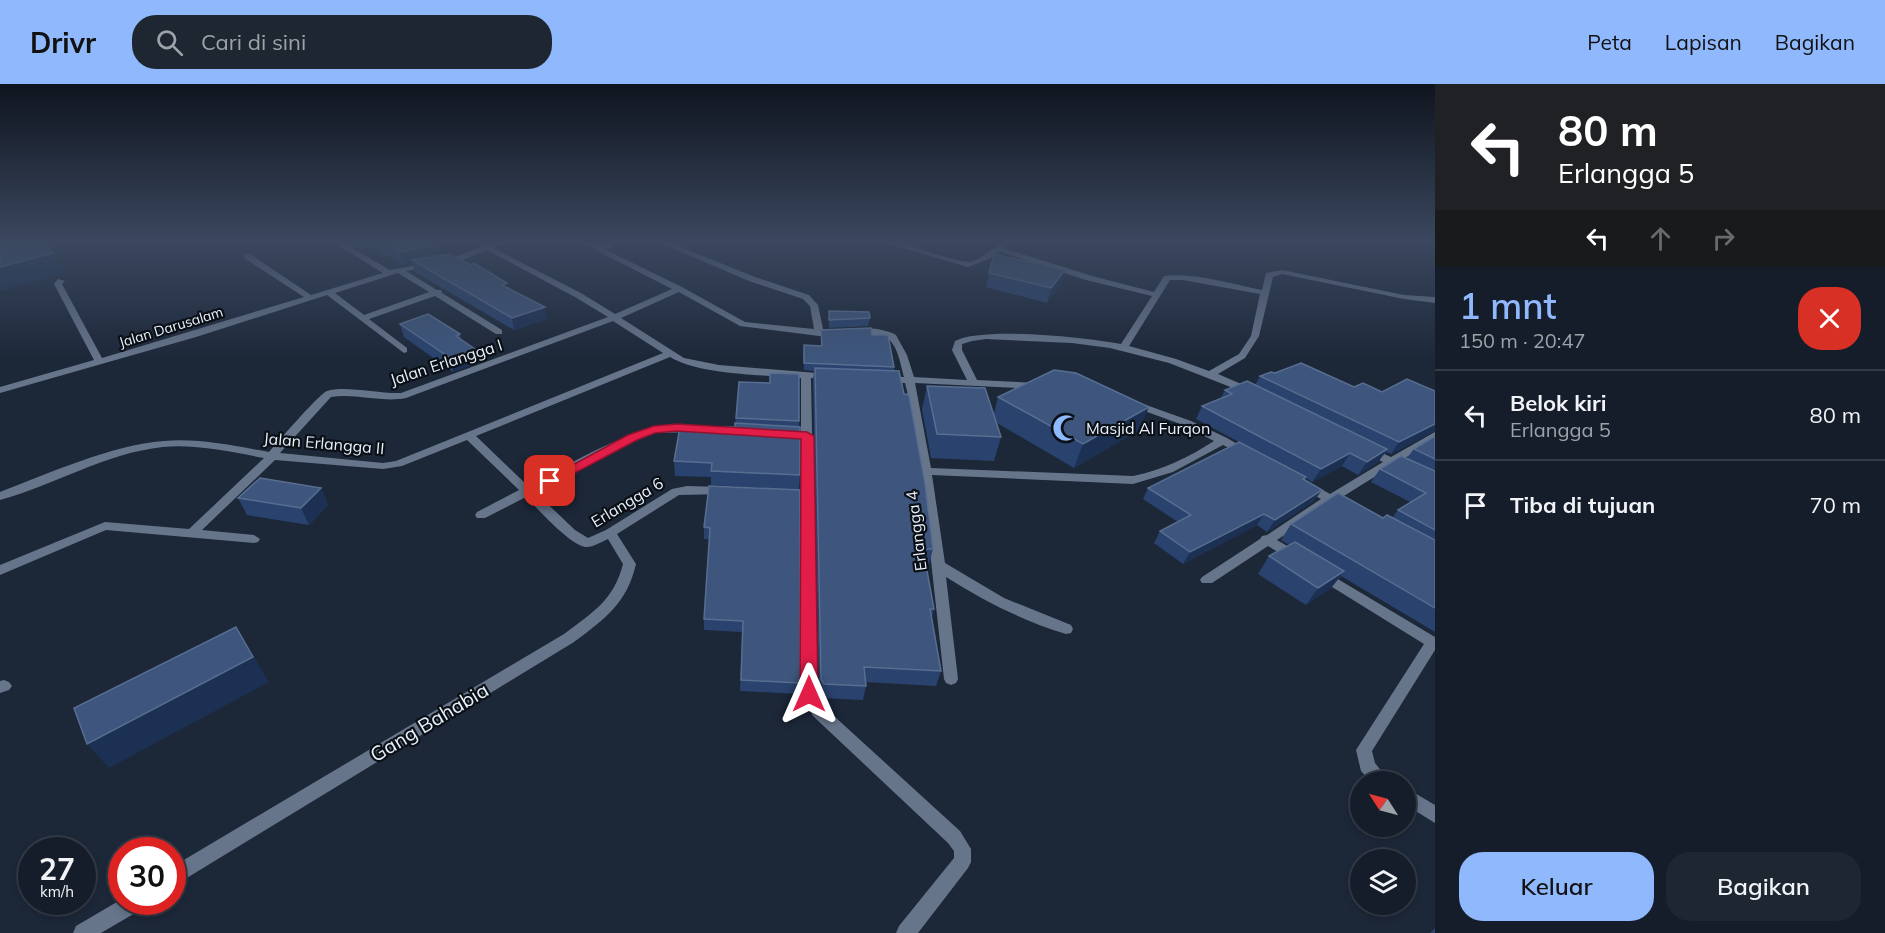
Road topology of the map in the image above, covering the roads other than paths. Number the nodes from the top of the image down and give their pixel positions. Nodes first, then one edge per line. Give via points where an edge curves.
1 (61, 281) dead end
2 (286, 282) edge
3 (361, 282) edge
4 (420, 282) edge
5 (554, 282) edge
6 (665, 282) edge
7 (760, 282) edge
8 (1104, 282) edge
9 (1165, 282) edge
10 (1200, 282) edge
11 (1268, 282) edge
12 (1329, 282) edge
13 (679, 289) junction
14 (328, 292) junction
15 (438, 292) junction
16 (1266, 293) junction
17 (1158, 295) junction
18 (309, 297) junction
19 (1435, 300) edge
20 (364, 318) junction
21 (614, 318) junction
22 (499, 332) dead end
23 (819, 333) junction
24 (1123, 348) junction
25 (404, 350) dead end
26 (669, 354) junction
27 (100, 362) junction
28 (1212, 373) junction
29 (806, 376) junction
30 (841, 378) edge
31 (876, 379) edge
32 (910, 380) junction
33 (974, 383) junction
34 (1050, 387) edge
35 (0, 390) edge
36 (1264, 399) edge
37 (1125, 401) edge
38 (701, 429) edge
39 (468, 435) junction
40 (1435, 435) edge
41 (1223, 440) junction
42 (1360, 446) edge
43 (272, 456) junction
44 (1252, 456) edge
45 (1393, 462) junction
46 (926, 471) junction
47 (1414, 473) edge
48 (1291, 477) edge
49 (529, 492) junction
50 (739, 492) edge
51 (0, 496) edge
52 (1330, 499) junction
53 (1351, 510) edge
54 (482, 515) dead end
55 (192, 533) junction
56 (610, 533) junction
57 (254, 539) dead end
58 (1266, 539) junction
59 (937, 564) junction
60 (0, 570) edge
61 (1207, 580) dead end
62 (1066, 629) dead end
63 (1434, 643) edge
64 (951, 679) dead end
65 (1372, 771) edge
66 (1416, 802) edge
67 (1435, 814) edge
68 (186, 870) edge
69 (113, 915) edge
70 (83, 933) edge
71 (906, 933) edge

1 - 27 street via 66,301
2 - 18 street
3 - 14 street, Jalan Darusalam
4 - 15 street
5 - 21 street
6 - 13 street
7 - 23 street via 806,297 814,305
8 - 17 street
9 - 17 street
10 - 16 street
11 - 16 street
12 - 19 street
13 - 21 street, Jalan Erlangga I
13 - 23 street via 743,324
14 - 18 street, Jalan Darusalam
14 - 20 street
15 - 20 street
15 - 22 street
16 - 28 street via 1255,336 1242,356
17 - 24 street
18 - 27 street, Jalan Darusalam
20 - 25 street
21 - 26 street
21 - 43 street, Jalan Erlangga I via 402,396 328,394
23 - 32 street, Erlangga 4 via 879,332 894,337
24 - 28 street
24 - 33 street via 1072,341 971,338 958,343 957,350
26 - 29 street via 719,368
26 - 39 street, Jalan Erlangga II
27 - 35 street, Jalan Darusalam
28 - 36 street
29 - 30 street
29 - 71 street via 802,496 809,694 818,711 954,837 964,855
31 - 32 street
32 - 33 street
32 - 46 street, Erlangga 4
33 - 34 street
37 - 41 street
38 - 49 street via 654,430 633,437
39 - 43 street, Jalan Erlangga II via 390,465
39 - 49 street, Erlangga 6
40 - 45 street
41 - 44 street
41 - 46 street via 1181,466 1133,480
42 - 45 street
43 - 51 street, Jalan Erlangga II via 208,445 163,444 109,455
43 - 55 street, Jalan Erlangga I
45 - 47 street
45 - 52 street
46 - 59 street, Erlangga 4
48 - 52 street
49 - 54 street
49 - 56 street, Erlangga 6 via 580,541 595,541
50 - 56 street, Erlangga 6 via 676,492
52 - 53 street
52 - 58 street
55 - 57 street
55 - 60 street via 105,526
56 - 68 street, Gang Bahabia via 630,564 627,579 610,607 569,638
58 - 61 street
58 - 63 street
59 - 62 street via 1004,606
59 - 64 street, Erlangga 4
63 - 65 street via 1364,750
66 - 67 street
69 - 70 street

